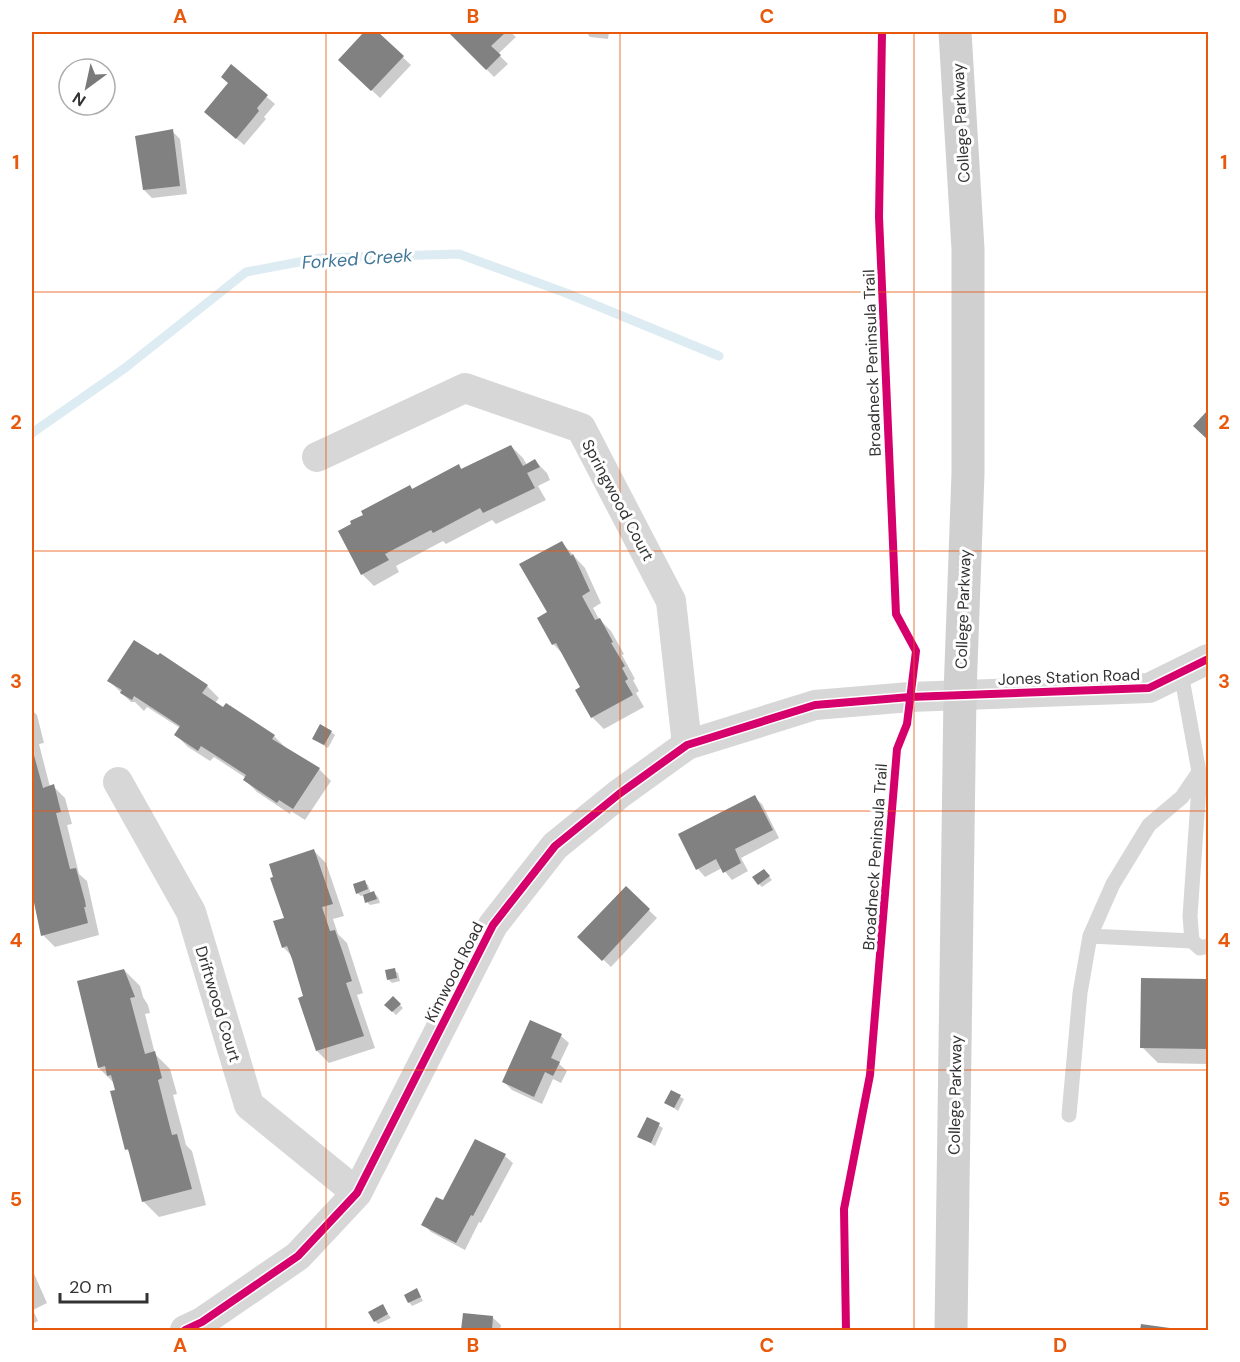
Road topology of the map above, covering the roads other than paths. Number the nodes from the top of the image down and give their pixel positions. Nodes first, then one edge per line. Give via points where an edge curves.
1 (954, 32) edge
2 (317, 457) dead end
3 (1209, 659) edge
4 (1181, 673) junction
5 (960, 694) junction
6 (687, 745) junction
7 (1204, 770) edge
8 (118, 782) dead end
9 (1090, 936) junction
10 (1192, 941) junction
11 (1209, 946) edge
12 (1069, 1115) dead end
13 (357, 1193) junction
14 (186, 1330) edge
15 (951, 1330) edge

1 - 5 main road, College Parkway via 968,249 968,473
2 - 6 street, Springwood Court via 465,388 580,428 671,601
3 - 4 street, Jones Station Road
4 - 5 street, Jones Station Road via 1149,688
4 - 7 lane
5 - 6 street, Kimwood Road via 815,705
5 - 15 main road, College Parkway
6 - 13 street, Kimwood Road via 555,846 493,925
7 - 9 lane via 1182,797 1149,825 1113,884
7 - 10 lane via 1190,916
8 - 13 street, Driftwood Court via 191,912 249,1105
9 - 10 lane
9 - 12 lane via 1080,993
10 - 11 lane via 1200,948
13 - 14 street, Kimwood Road via 298,1256

